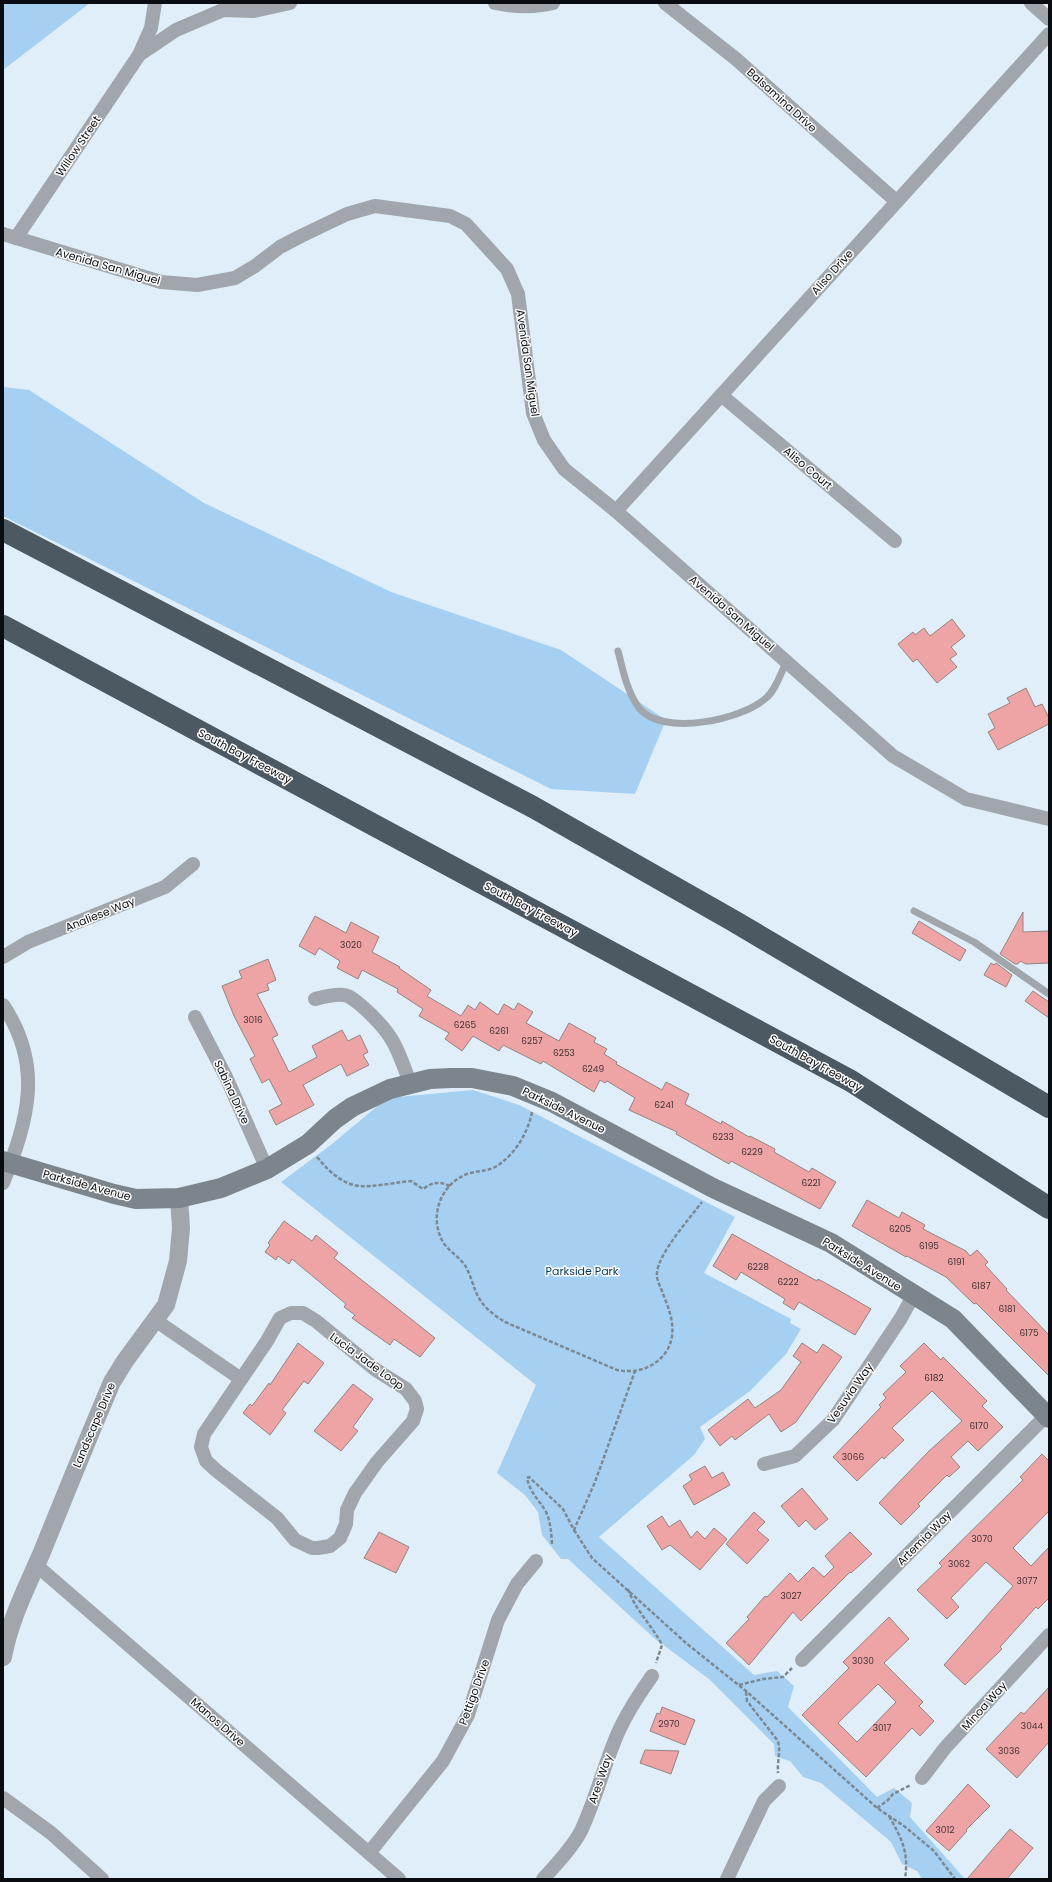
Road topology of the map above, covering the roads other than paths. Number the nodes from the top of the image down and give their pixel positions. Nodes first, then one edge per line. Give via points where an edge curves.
1 (155, 3) edge
2 (290, 3) edge
3 (495, 3) edge
4 (553, 3) edge
5 (665, 3) edge
6 (1032, 3) edge
7 (219, 6) edge
8 (1049, 19) edge
9 (1049, 34) edge
10 (139, 54) junction
11 (896, 201) junction
12 (10, 236) edge
13 (721, 396) junction
14 (616, 511) junction
15 (3, 530) edge
16 (895, 541) dead end
17 (3, 626) edge
18 (618, 651) dead end
19 (787, 661) junction
20 (1049, 819) edge
21 (193, 864) dead end
22 (914, 910) dead end
23 (3, 957) edge
24 (1049, 994) edge
25 (315, 999) dead end
26 (3, 1005) edge
27 (195, 1017) dead end
28 (410, 1083) junction
29 (1049, 1107) edge
30 (7, 1163) edge
31 (267, 1169) junction
32 (3, 1183) edge
33 (179, 1198) junction
34 (1049, 1208) edge
35 (913, 1296) junction
36 (155, 1320) junction
37 (241, 1379) junction
38 (1048, 1416) edge
39 (764, 1464) dead end
40 (536, 1561) dead end
41 (36, 1565) junction
42 (1049, 1635) edge
43 (3, 1657) edge
44 (802, 1660) road end
45 (652, 1676) road end
46 (922, 1778) road end
47 (779, 1786) road end
48 (3, 1798) edge
49 (369, 1853) junction
50 (102, 1879) edge
51 (399, 1879) edge
52 (543, 1879) edge
53 (728, 1879) edge

1 - 10 street, Willow Street via 150,28
2 - 7 street, Willow Street via 254,11
3 - 4 street via 521,7 538,7
5 - 11 street, Balsamina Drive via 736,59
6 - 8 street
7 - 10 street, Willow Street
9 - 11 street, Aliso Drive
10 - 12 street, Willow Street
11 - 13 street, Aliso Drive
12 - 14 street, Avenida San Miguel via 161,282 197,285 235,278 301,236 347,214 375,206 450,216 466,224 507,269 518,294 533,413 544,440 564,469
13 - 14 street, Aliso Drive
13 - 16 street, Aliso Court
14 - 19 street, Avenida San Miguel
15 - 29 highway via 533,807 732,920
17 - 34 highway, South Bay Freeway via 851,1081
18 - 19 lane via 632,696 640,709 654,719 681,725 736,715 753,707 767,698
19 - 20 street, Avenida San Miguel via 893,756 966,799
21 - 23 street, Analiese Way via 165,888 28,942
22 - 24 lane via 974,942
25 - 28 street via 343,995 357,1002 380,1022 399,1051
26 - 30 street via 21,1040 29,1078 28,1106 24,1122
27 - 31 street, Sabina Drive via 226,1077
28 - 31 main road, Parkside Avenue via 383,1092 352,1107 308,1144
28 - 35 main road, Parkside Avenue via 430,1079 472,1078 513,1086 535,1094 713,1188 831,1243
30 - 32 street
30 - 33 main road, Parkside Avenue via 128,1197
31 - 33 main road, Parkside Avenue via 220,1188
33 - 36 street, Landscape Drive via 181,1228 178,1261 166,1305
35 - 38 main road, Parkside Avenue via 954,1319
35 - 39 street, Vesuvia Way via 833,1420 795,1456
36 - 37 street
36 - 41 street, Landscape Drive via 124,1361 112,1382
37 - 37 street, Lucia Jade Loop via 204,1434 201,1447 203,1454 216,1471 277,1518 300,1544 312,1548 330,1546 343,1532 347,1510 355,1493 377,1462 413,1421 417,1409 415,1401 406,1389 376,1370 303,1313 291,1313 280,1318
38 - 44 street, Artemia Way
40 - 49 street, Pettigo Drive via 517,1584 498,1620 468,1715 443,1761
41 - 43 street, Landscape Drive via 15,1613
41 - 49 street, Manos Drive
42 - 46 street, Minoa Way
45 - 52 street, Ares Way via 637,1697 613,1743 580,1832
47 - 53 street via 764,1801
48 - 50 street via 51,1833
49 - 51 street, Manos Drive

